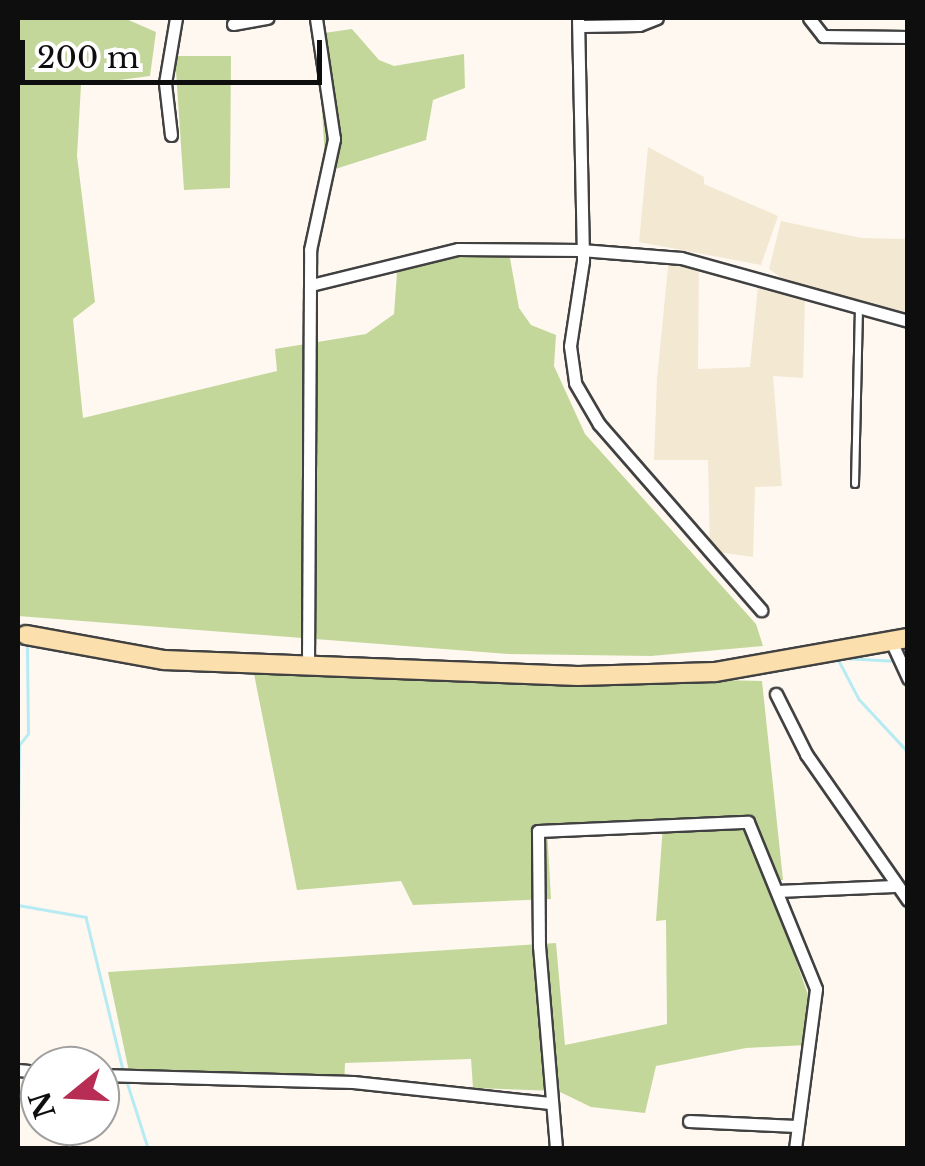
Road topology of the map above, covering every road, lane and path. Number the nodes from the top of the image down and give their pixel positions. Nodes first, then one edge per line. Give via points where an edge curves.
1 (176, 18) edge
2 (267, 18) edge
3 (316, 18) edge
4 (657, 18) edge
5 (810, 18) edge
6 (580, 22) edge
7 (232, 24) dead end
8 (908, 37) edge
9 (172, 135) dead end
10 (581, 250) junction
11 (311, 285) junction
12 (859, 310) junction
13 (908, 321) edge
14 (855, 484) dead end
15 (762, 610) dead end
16 (22, 635) edge
17 (899, 640) edge
18 (308, 664) junction
19 (908, 678) edge
20 (776, 694) dead end
21 (894, 886) junction
22 (777, 891) junction
23 (908, 900) edge
24 (120, 1076) edge
25 (550, 1103) junction
26 (689, 1121) dead end
27 (796, 1126) junction
28 (556, 1148) edge
29 (795, 1148) edge

1 - 9 street via 165,83
2 - 7 street
3 - 11 street via 334,139 310,250
4 - 6 street via 638,25
5 - 8 street via 823,36
6 - 10 street
10 - 11 street via 458,248
10 - 12 street via 681,258
10 - 15 street via 570,346 575,383 599,424
11 - 18 street
12 - 13 street
12 - 14 lane
16 - 18 street via 164,660
17 - 18 street via 715,672 644,676
17 - 19 street
20 - 21 street via 806,754
21 - 22 street
21 - 23 street
22 - 25 street via 748,822 538,831
22 - 27 street via 816,989 810,1068
24 - 25 street via 353,1082
25 - 28 street
26 - 27 street
27 - 29 street

